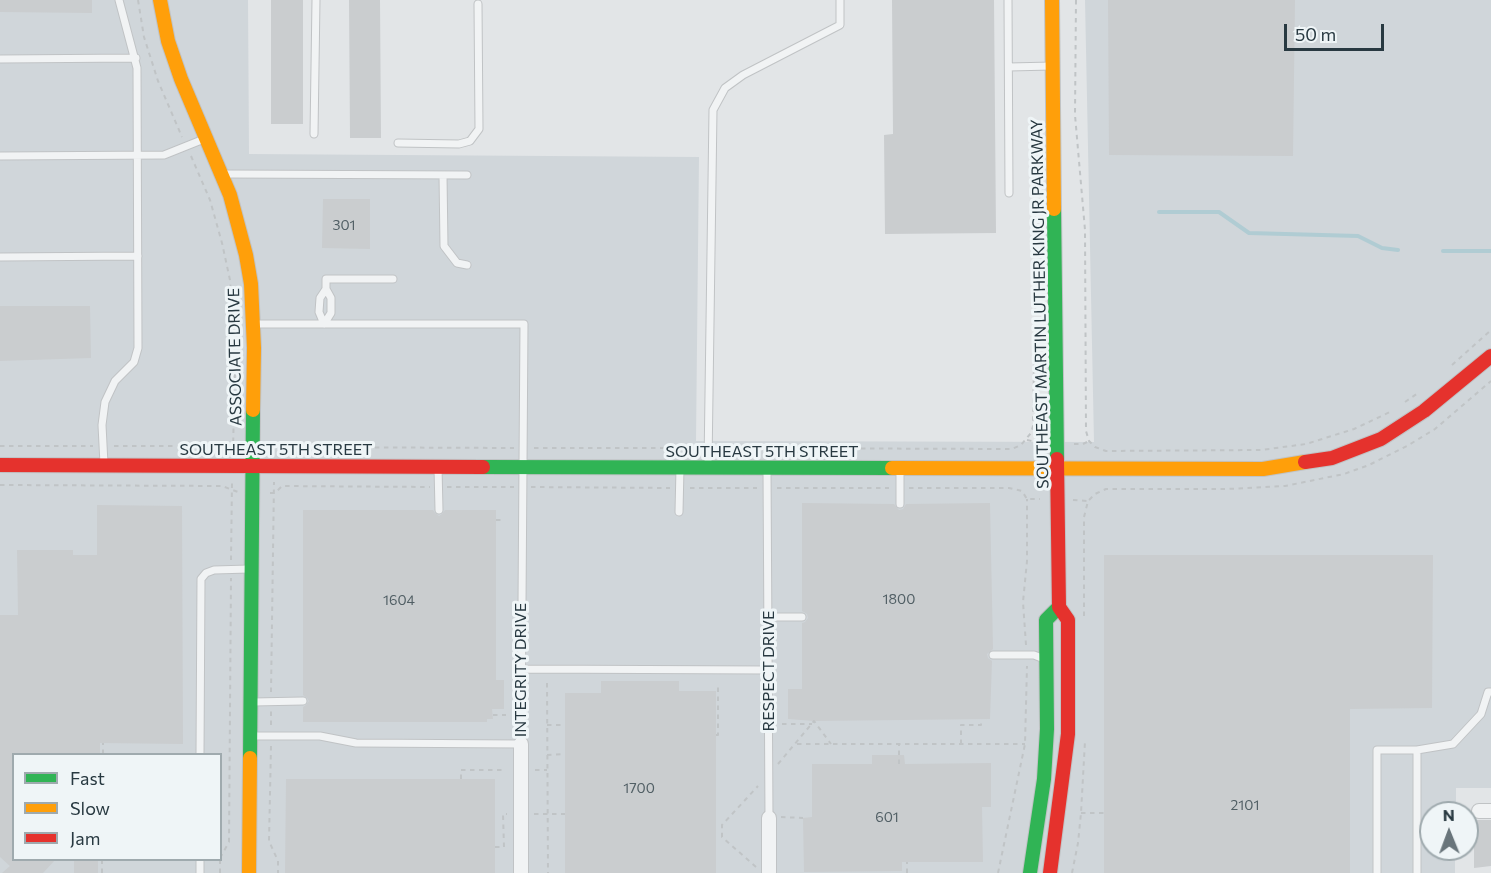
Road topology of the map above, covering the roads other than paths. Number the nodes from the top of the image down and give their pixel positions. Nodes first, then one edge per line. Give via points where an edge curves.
1 (119, 0) edge
2 (160, 0) edge
3 (316, 0) edge
4 (840, 0) edge
5 (1008, 0) edge
6 (1052, 0) edge
7 (478, 4) dead end
8 (136, 58) junction
9 (0, 59) edge
10 (1053, 66) junction
11 (1009, 67) junction
12 (314, 134) dead end
13 (206, 138) junction
14 (398, 143) dead end
15 (138, 155) junction
16 (0, 156) edge
17 (222, 174) junction
18 (443, 175) junction
19 (467, 175) dead end
20 (1009, 193) dead end
21 (138, 256) junction
22 (0, 257) edge
23 (467, 265) dead end
24 (393, 279) dead end
25 (326, 290) junction
26 (254, 324) junction
27 (324, 324) junction
28 (1491, 356) edge
29 (0, 465) edge
30 (104, 465) junction
31 (253, 467) junction
32 (438, 467) junction
33 (522, 468) junction
34 (680, 468) junction
35 (708, 468) junction
36 (767, 469) junction
37 (900, 469) junction
38 (1059, 470) junction
39 (900, 504) dead end
40 (439, 510) dead end
41 (680, 512) dead end
42 (251, 569) junction
43 (1059, 607) junction
44 (768, 617) junction
45 (802, 617) dead end
46 (993, 655) dead end
47 (1047, 660) junction
48 (521, 669) junction
49 (768, 670) junction
50 (1491, 692) edge
51 (303, 701) dead end
52 (250, 702) junction
53 (250, 736) junction
54 (521, 744) junction
55 (1417, 750) junction
56 (200, 753) edge
57 (769, 818) joint
58 (249, 873) edge
59 (521, 873) edge
60 (769, 873) edge
61 (1030, 873) edge
62 (1050, 873) edge
63 (1377, 873) edge
64 (1417, 873) edge

1 - 8 lane
2 - 13 street, ASSOCIATE DRIVE via 168,41
3 - 12 lane
4 - 35 lane via 840,25 742,75 725,88 713,110
5 - 11 lane
6 - 10 street, SOUTHEAST MARTIN LUTHER KING JR PARKWAY
7 - 14 lane via 479,129 470,141 459,144
8 - 9 lane
8 - 15 lane
10 - 11 lane
10 - 38 street, SOUTHEAST MARTIN LUTHER KING JR PARKWAY
11 - 20 lane
13 - 15 lane via 164,155
13 - 17 street, ASSOCIATE DRIVE
15 - 16 lane
15 - 21 lane
17 - 18 lane
17 - 26 street, ASSOCIATE DRIVE via 246,255
18 - 19 lane
18 - 23 lane via 444,246 457,263
21 - 22 lane
21 - 30 lane via 138,348 134,362 115,381 105,402
24 - 25 lane via 326,279
25 - 27 lane via 320,298 319,312
25 - 27 lane via 331,298 331,314
26 - 27 lane
26 - 31 street, ASSOCIATE DRIVE
27 - 33 lane, INTEGRITY DRIVE via 524,324
28 - 38 street, SOUTHEAST 5TH STREET via 1406,424 1381,439 1332,458 1243,470
29 - 30 street, SOUTHEAST 5TH STREET
30 - 31 street, SOUTHEAST 5TH STREET
31 - 32 street, SOUTHEAST 5TH STREET
31 - 42 street, ASSOCIATE DRIVE
32 - 33 street, SOUTHEAST 5TH STREET
32 - 40 lane
33 - 34 street, SOUTHEAST 5TH STREET
33 - 48 lane, INTEGRITY DRIVE
34 - 35 street, SOUTHEAST 5TH STREET
34 - 41 lane
35 - 36 street, SOUTHEAST 5TH STREET
36 - 37 street, SOUTHEAST 5TH STREET
36 - 44 lane, RESPECT DRIVE
37 - 38 street, SOUTHEAST 5TH STREET
37 - 39 lane
38 - 43 street, SOUTHEAST MARTIN LUTHER KING JR PARKWAY
42 - 52 street, ASSOCIATE DRIVE
42 - 56 lane via 214,570 201,579
43 - 47 street, SOUTHEAST MARTIN LUTHER KING JR PARKWAY via 1046,620
43 - 62 street, SOUTHEAST MARTIN LUTHER KING JR PARKWAY via 1068,620 1068,734
44 - 45 lane
44 - 49 lane, RESPECT DRIVE
46 - 47 lane via 1034,655
47 - 61 street, SOUTHEAST MARTIN LUTHER KING JR PARKWAY via 1044,779
48 - 49 lane
48 - 54 lane, INTEGRITY DRIVE
49 - 57 lane, RESPECT DRIVE
50 - 55 lane via 1481,714 1453,744
51 - 52 lane
52 - 53 street, ASSOCIATE DRIVE
53 - 54 lane via 320,736 356,743
53 - 58 street, ASSOCIATE DRIVE
54 - 59 street, INTEGRITY DRIVE
55 - 63 lane via 1377,750
55 - 64 lane
57 - 60 street, RESPECT DRIVE

